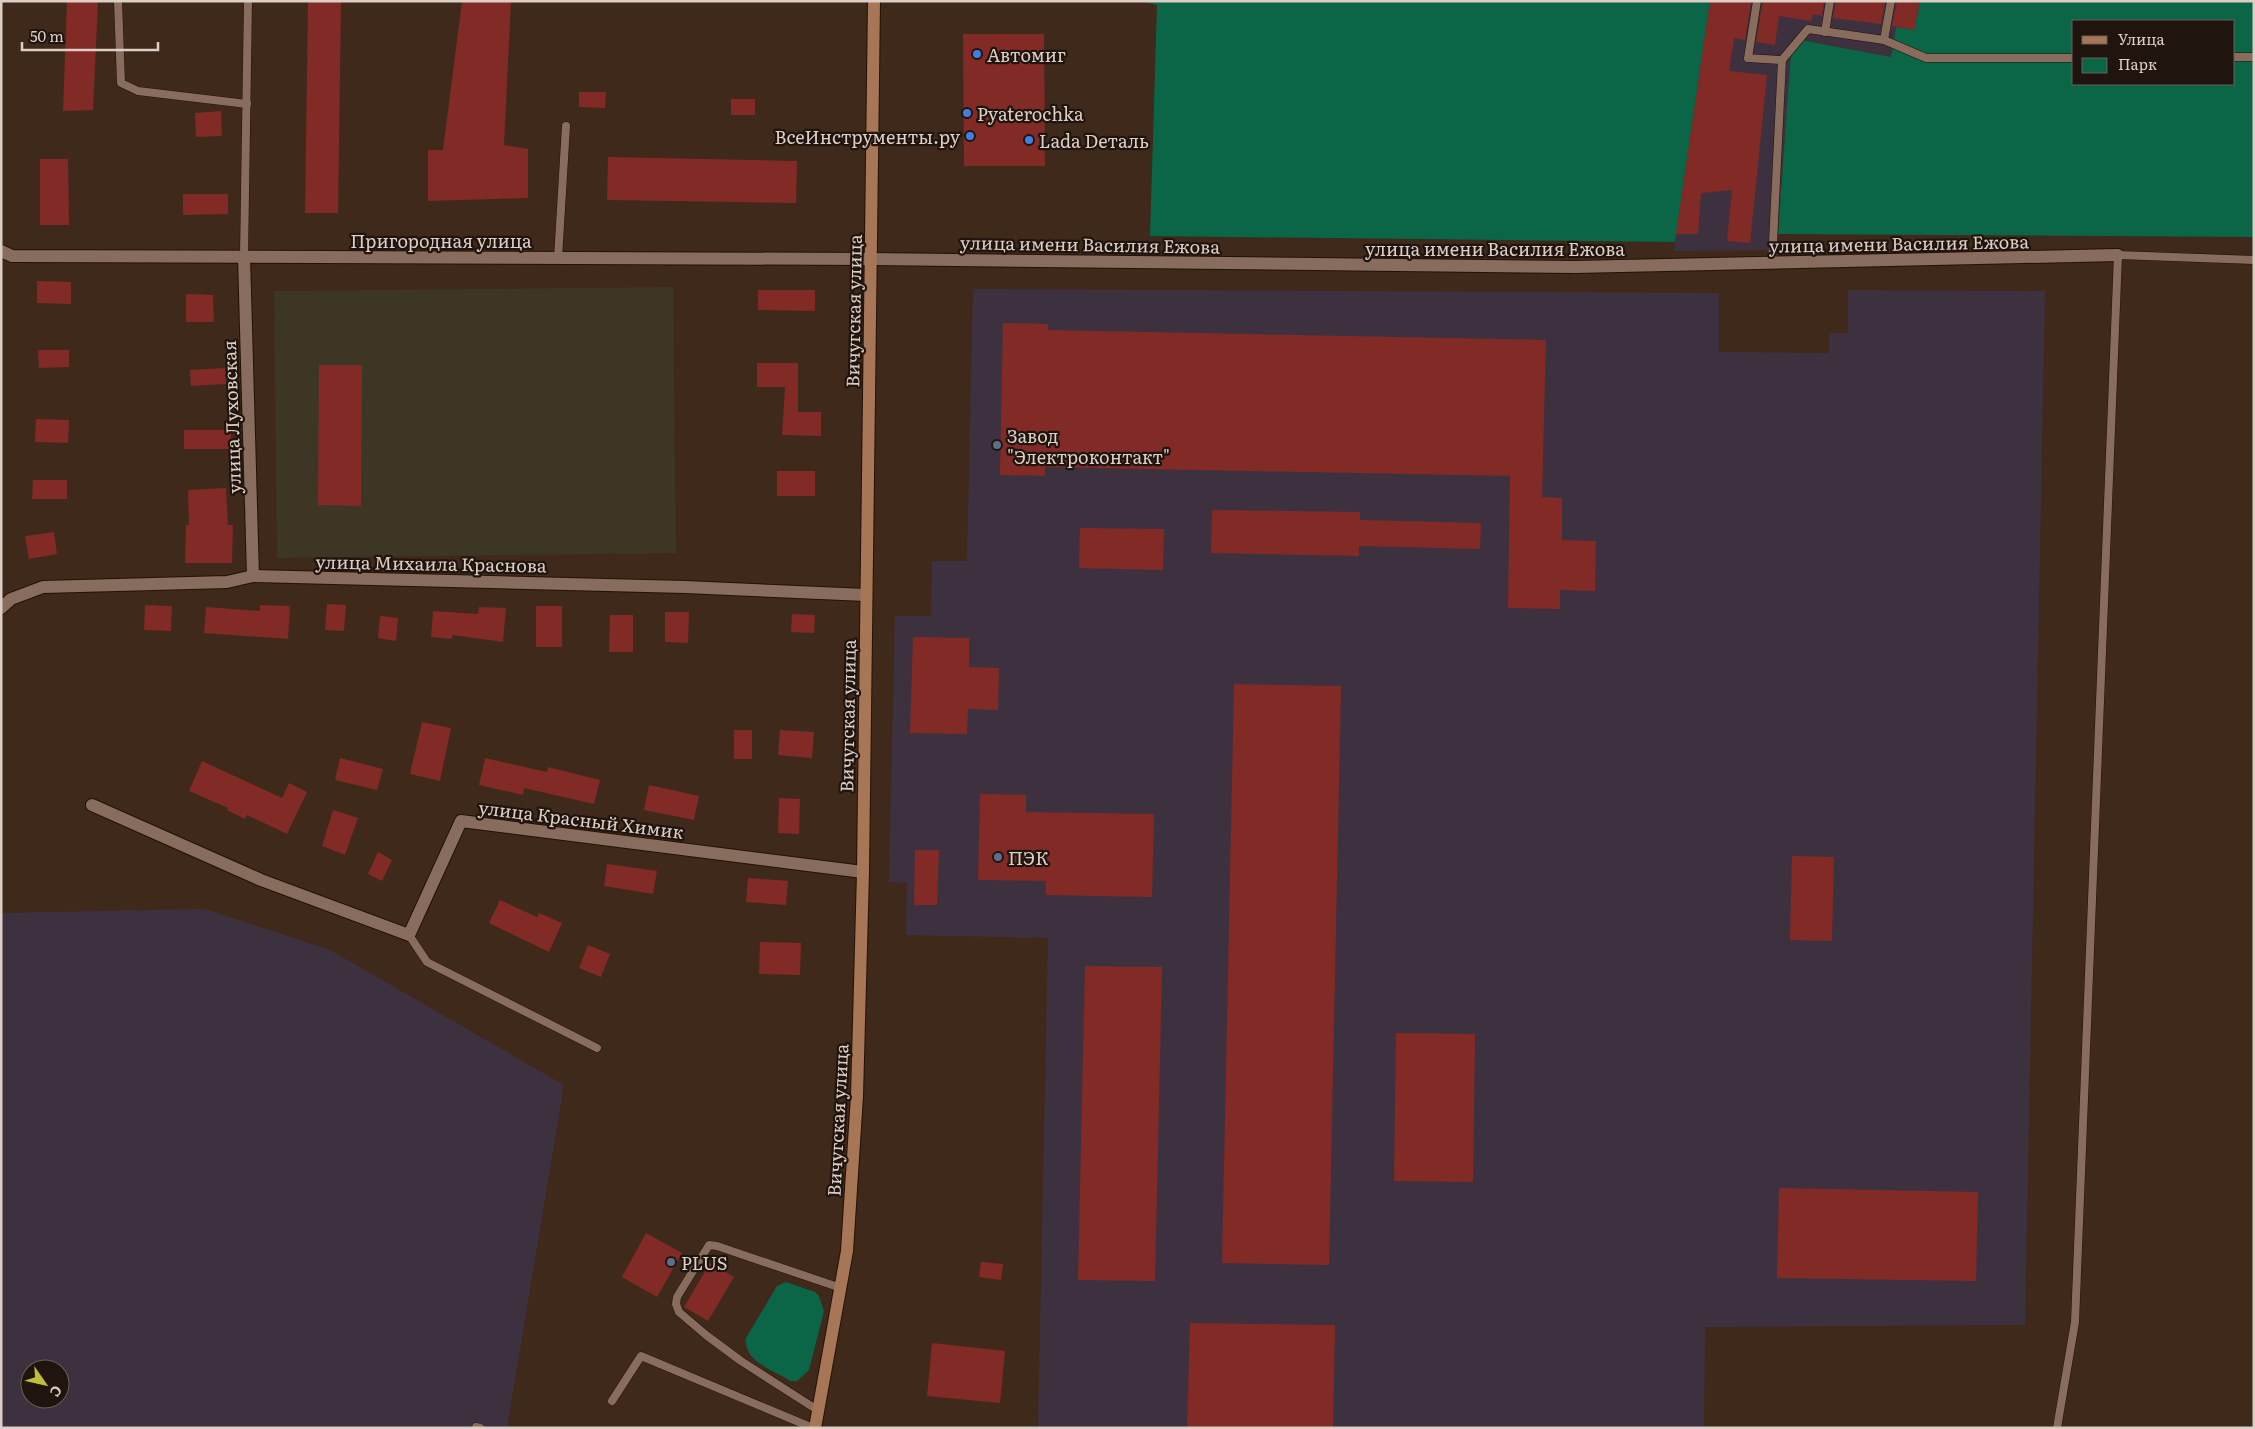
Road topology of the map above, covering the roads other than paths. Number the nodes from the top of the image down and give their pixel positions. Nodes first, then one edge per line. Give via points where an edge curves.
1 (118, 1) edge
2 (248, 1) edge
3 (874, 1) edge
4 (1757, 1) edge
5 (1830, 1) edge
6 (1891, 1) edge
7 (1824, 32) junction
8 (1884, 40) junction
9 (2235, 57) edge
10 (2254, 57) edge
11 (2072, 58) edge
12 (1782, 60) junction
13 (247, 104) junction
14 (566, 126) dead end
15 (4, 253) edge
16 (2118, 255) junction
17 (244, 257) junction
18 (558, 258) junction
19 (871, 259) junction
20 (2254, 260) edge
21 (1772, 263) junction
22 (253, 576) junction
23 (866, 595) junction
24 (1, 608) edge
25 (92, 805) dead end
26 (863, 872) junction
27 (409, 935) junction
28 (597, 1048) dead end
29 (841, 1288) junction
30 (612, 1401) dead end
31 (819, 1411) junction
32 (814, 1428) edge
33 (2058, 1428) edge

1 - 13 lane via 121,83 138,91
2 - 13 lane
3 - 19 main road, Вичугская улица
4 - 12 lane via 1748,58
5 - 7 lane
6 - 8 lane
7 - 8 lane
7 - 12 lane via 1808,29
8 - 11 lane via 1926,58
9 - 10 lane
12 - 21 lane
13 - 17 lane
14 - 18 lane
15 - 17 street, Пригородная улица
16 - 20 lane
16 - 21 street, улица имени Василия Ежова
16 - 33 lane via 2075,1322
17 - 18 street, Пригородная улица
17 - 22 street, улица Луховская
18 - 19 street, Пригородная улица
19 - 21 street, улица имени Василия Ежова via 1575,268
19 - 23 main road, Вичугская улица
22 - 23 street, улица Михаила Краснова
22 - 24 street, улица Михаила Краснова via 227,582 43,587 11,599
23 - 26 main road, Вичугская улица
25 - 27 street via 261,880
26 - 27 street, улица Красный Химик via 460,821
26 - 29 main road, Вичугская улица via 851,1210
27 - 28 lane via 427,962
29 - 31 main road, Вичугская улица
29 - 31 lane via 709,1245 677,1297 679,1312 706,1335
30 - 32 lane via 641,1356
31 - 32 main road, Вичугская улица

